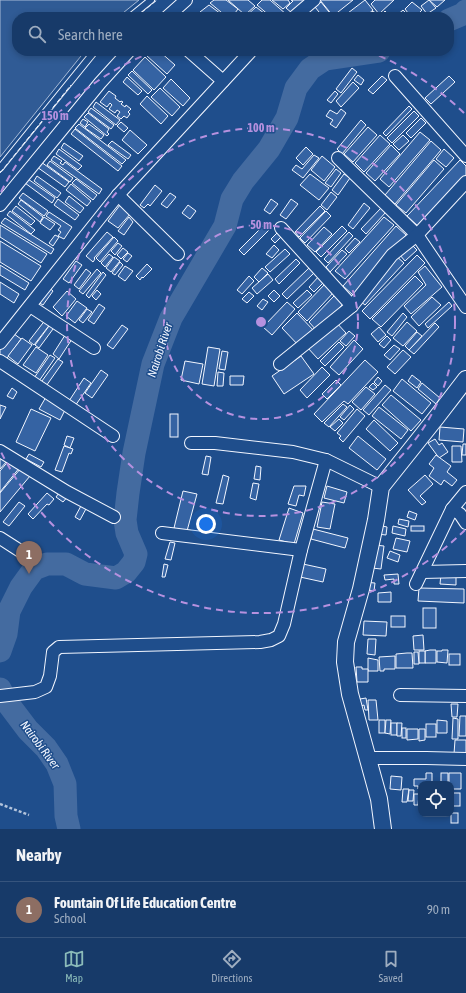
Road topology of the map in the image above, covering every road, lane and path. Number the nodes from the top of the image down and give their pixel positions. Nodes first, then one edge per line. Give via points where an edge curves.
1 (151, 0) edge
2 (186, 0) edge
3 (314, 0) edge
4 (136, 12) edge
5 (173, 12) edge
6 (300, 12) edge
7 (91, 56) edge
8 (124, 56) edge
9 (195, 56) edge
10 (246, 56) edge
11 (395, 76) dead end
12 (223, 81) junction
13 (466, 156) edge
14 (338, 158) dead end
15 (0, 168) edge
16 (466, 182) edge
17 (118, 195) junction
18 (0, 204) edge
19 (281, 228) dead end
20 (416, 235) junction
21 (178, 254) dead end
22 (30, 306) junction
23 (352, 306) junction
24 (466, 307) edge
25 (0, 343) edge
26 (94, 348) dead end
27 (0, 361) edge
28 (280, 364) dead end
29 (466, 379) edge
30 (113, 436) dead end
31 (192, 444) dead end
32 (0, 451) edge
33 (326, 460) junction
34 (381, 487) junction
35 (466, 492) edge
36 (452, 509) junction
37 (114, 517) dead end
38 (466, 523) edge
39 (162, 533) dead end
40 (0, 538) edge
41 (301, 550) junction
42 (24, 554) dead end
43 (466, 571) edge
44 (422, 572) junction
45 (416, 584) dead end
46 (400, 694) dead end
47 (0, 696) edge
48 (466, 696) edge
49 (367, 758) junction
50 (466, 759) edge
51 (0, 804) edge
52 (29, 815) dead end
53 (383, 829) edge

1 - 4 lane
2 - 5 street
3 - 6 street
7 - 15 lane
8 - 18 street
9 - 12 street
10 - 12 street
11 - 13 street
12 - 17 street
14 - 20 street
16 - 20 street
17 - 21 street
17 - 22 street
19 - 23 street
20 - 23 street via 392,255
20 - 24 street
22 - 25 street
22 - 26 street
23 - 28 street
27 - 30 street
29 - 34 street
31 - 33 street via 247,445
32 - 37 street
33 - 34 street
33 - 41 street
34 - 49 street via 361,589 346,642 345,662 350,694
35 - 36 street
36 - 38 street via 460,514
36 - 44 street
39 - 41 street
40 - 42 street
41 - 47 street via 284,624 279,636 271,640 59,647 53,652 48,683 43,689
43 - 44 street
44 - 45 street
46 - 48 street
49 - 50 street
49 - 53 street via 379,800
51 - 52 path

